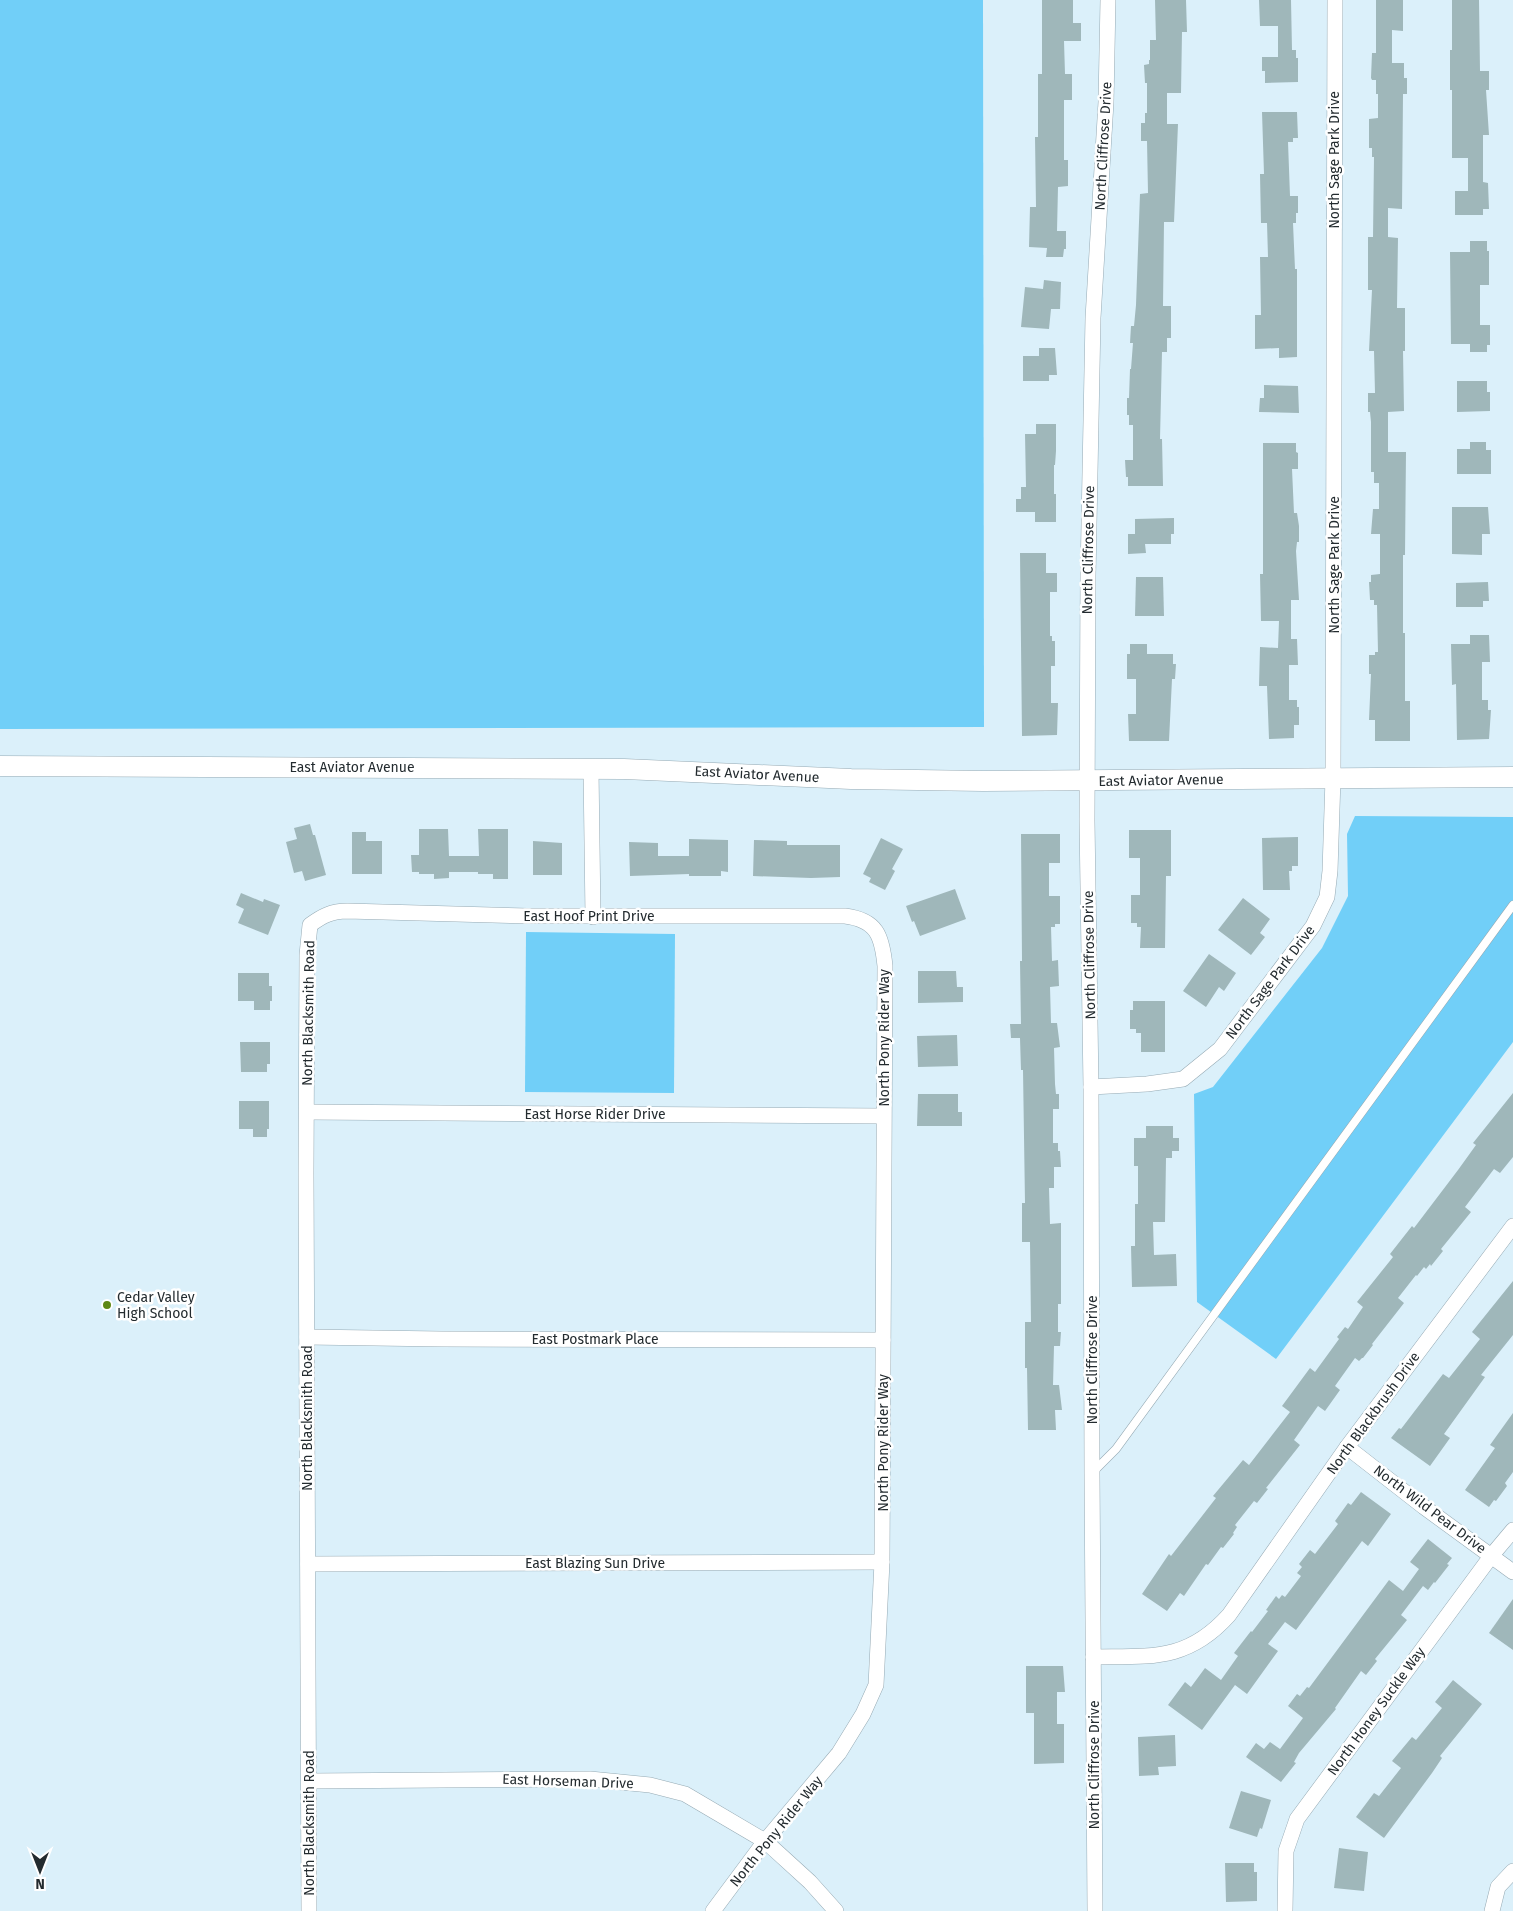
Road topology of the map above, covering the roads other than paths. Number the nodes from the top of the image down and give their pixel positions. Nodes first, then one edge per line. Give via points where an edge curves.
1 (1108, 0) edge
2 (1334, 0) edge
3 (0, 766) edge
4 (592, 768) junction
5 (1513, 777) edge
6 (1334, 778) junction
7 (1087, 780) junction
8 (1513, 905) edge
9 (592, 917) junction
10 (870, 924) joint
11 (310, 925) joint
12 (1091, 1087) junction
13 (307, 1112) junction
14 (884, 1116) junction
15 (1513, 1226) edge
16 (307, 1337) junction
17 (883, 1340) junction
18 (1347, 1447) junction
19 (1092, 1474) junction
20 (1513, 1530) edge
21 (1492, 1555) junction
22 (882, 1562) junction
23 (308, 1564) junction
24 (1513, 1572) edge
25 (1093, 1657) junction
26 (309, 1781) junction
27 (764, 1841) junction
28 (1513, 1871) edge
29 (310, 1911) edge
30 (713, 1911) edge
31 (836, 1911) edge
32 (1095, 1911) edge
33 (1285, 1911) edge
34 (1492, 1911) edge

1 - 7 street, North Cliffrose Drive via 1106,102 1093,318
2 - 6 street, North Sage Park Drive
3 - 4 street, East Aviator Avenue
4 - 7 street, East Aviator Avenue via 903,780
4 - 9 street
5 - 6 street, East Aviator Avenue
6 - 7 street, East Aviator Avenue
6 - 12 street, North Sage Park Drive via 1327,896 1313,926 1220,1048 1184,1079
7 - 12 street, North Cliffrose Drive
8 - 19 lane via 1116,1449
9 - 10 street, East Hoof Print Drive via 844,916 856,917
9 - 11 street, East Hoof Print Drive via 335,911
10 - 14 street, North Pony Rider Way via 881,945 885,966
11 - 13 street, North Blacksmith Road via 307,955
12 - 19 street, North Cliffrose Drive
13 - 14 street, East Horse Rider Drive
13 - 16 street, North Blacksmith Road
14 - 17 street, North Pony Rider Way
15 - 18 street, North Blackbrush Drive
16 - 17 street, East Postmark Place
16 - 23 street, North Blacksmith Road
17 - 22 street, North Pony Rider Way
18 - 21 street, North Wild Pear Drive
18 - 25 street, North Blackbrush Drive via 1229,1615 1213,1631 1183,1650 1158,1655
19 - 25 street, North Cliffrose Drive
20 - 21 street, North Honey Suckle Way
21 - 24 street, North Wild Pear Drive
21 - 33 street, North Honey Suckle Way via 1298,1820 1286,1851
22 - 23 street, East Blazing Sun Drive
22 - 27 street, North Pony Rider Way via 876,1685 839,1753
23 - 26 street, North Blacksmith Road
25 - 32 street, North Cliffrose Drive
26 - 27 street, East Horseman Drive via 590,1779 650,1785 685,1794
26 - 29 street, North Blacksmith Road
27 - 30 street, North Pony Rider Way
27 - 31 street, East Horseman Drive via 810,1882
28 - 34 street via 1498,1888

